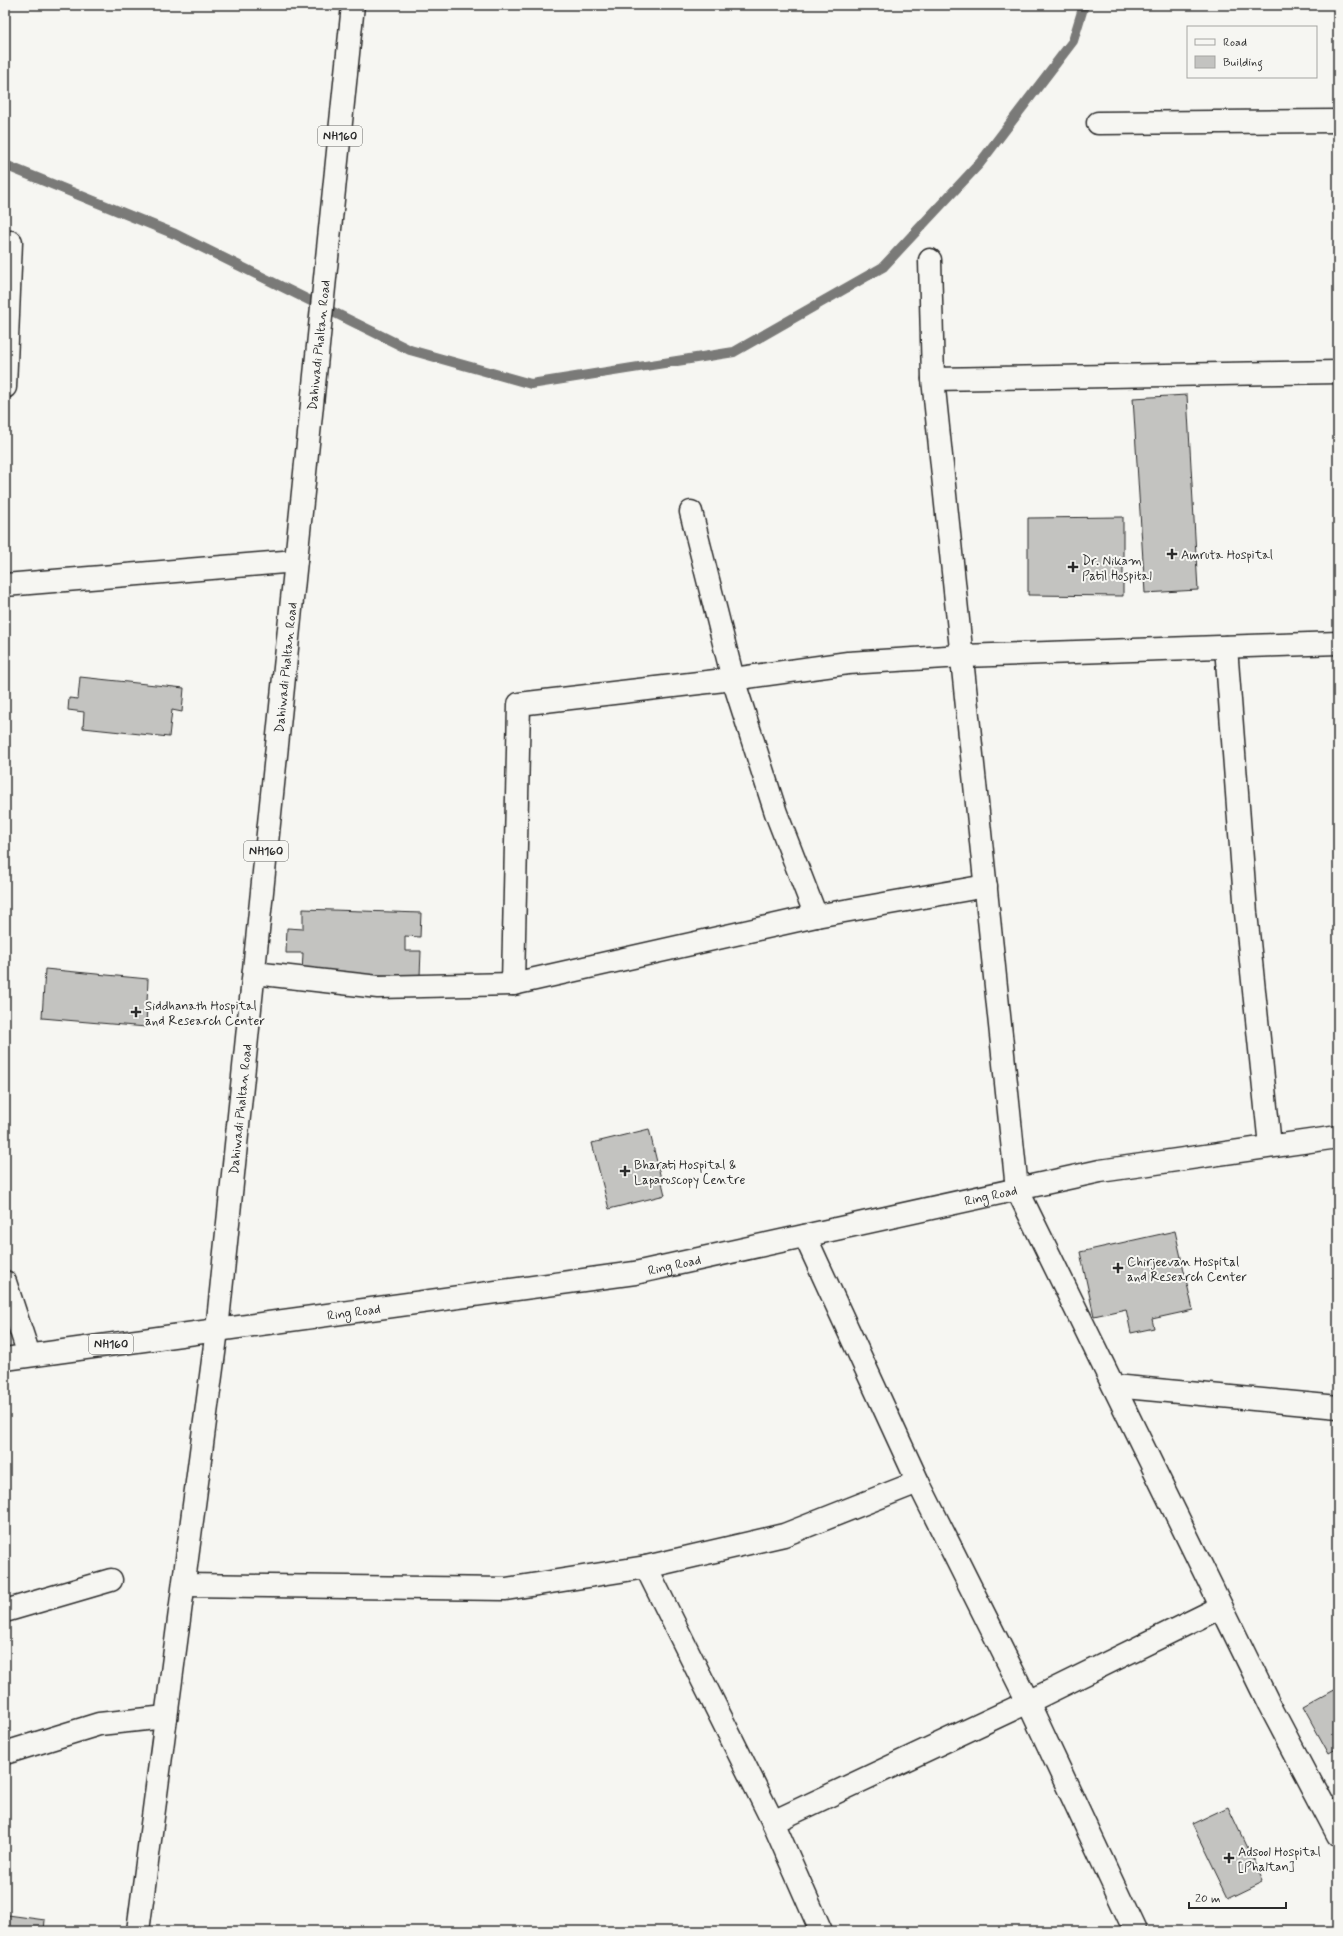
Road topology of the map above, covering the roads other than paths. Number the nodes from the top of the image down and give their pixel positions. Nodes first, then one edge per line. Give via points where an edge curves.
1 (353, 5) edge
2 (1338, 121) edge
3 (1098, 123) dead end
4 (11, 242) dead end
5 (930, 260) dead end
6 (1338, 372) edge
7 (933, 379) junction
8 (5, 387) edge
9 (691, 512) dead end
10 (296, 561) junction
11 (5, 585) edge
12 (1338, 643) edge
13 (1226, 647) junction
14 (962, 656) junction
15 (733, 679) junction
16 (986, 886) junction
17 (816, 916) junction
18 (254, 973) junction
19 (513, 984) junction
20 (1338, 1137) edge
21 (1270, 1146) junction
22 (1017, 1189) junction
23 (805, 1236) junction
24 (5, 1282) edge
25 (217, 1330) junction
26 (29, 1355) junction
27 (5, 1359) edge
28 (1114, 1386) junction
29 (1338, 1407) edge
30 (918, 1482) junction
31 (646, 1567) junction
32 (111, 1580) dead end
33 (184, 1585) junction
34 (1221, 1607) junction
35 (5, 1611) edge
36 (1028, 1702) junction
37 (166, 1717) junction
38 (5, 1753) edge
39 (773, 1822) junction
40 (1338, 1835) edge
41 (138, 1931) edge
42 (821, 1931) edge
43 (1135, 1931) edge

1 - 10 main road, Dahiwadi Phaltan Road / NH160
2 - 3 main road
4 - 8 main road
5 - 7 main road
6 - 7 main road
7 - 14 main road
9 - 15 main road
10 - 11 main road
10 - 18 main road, Dahiwadi Phaltan Road / NH160
12 - 13 main road
13 - 14 main road
13 - 21 main road via 1246,913
14 - 15 main road via 848,663
14 - 16 main road
15 - 17 main road via 776,812
15 - 19 main road via 519,704
16 - 17 main road
16 - 22 main road
17 - 19 main road
18 - 19 main road via 378,987
18 - 25 main road, Dahiwadi Phaltan Road / NH160
20 - 21 main road, Ring Road
21 - 22 main road, Ring Road via 1100,1171
22 - 23 main road, Ring Road
22 - 28 main road
23 - 25 main road, Ring Road via 635,1273
23 - 30 main road
24 - 26 main road
25 - 26 main road, Ring Road / NH160
25 - 33 main road, Dahiwadi Phaltan Road
26 - 27 main road, Ring Road / NH160
28 - 29 main road
28 - 34 main road
30 - 31 main road via 784,1535
30 - 36 main road
31 - 33 main road via 506,1590
31 - 39 main road
32 - 35 main road
33 - 37 main road, Dahiwadi Phaltan Road
34 - 36 main road
34 - 40 main road
36 - 39 main road
36 - 43 main road
37 - 38 main road via 99,1724
37 - 41 main road, Dahiwadi Phaltan Road
39 - 42 main road

